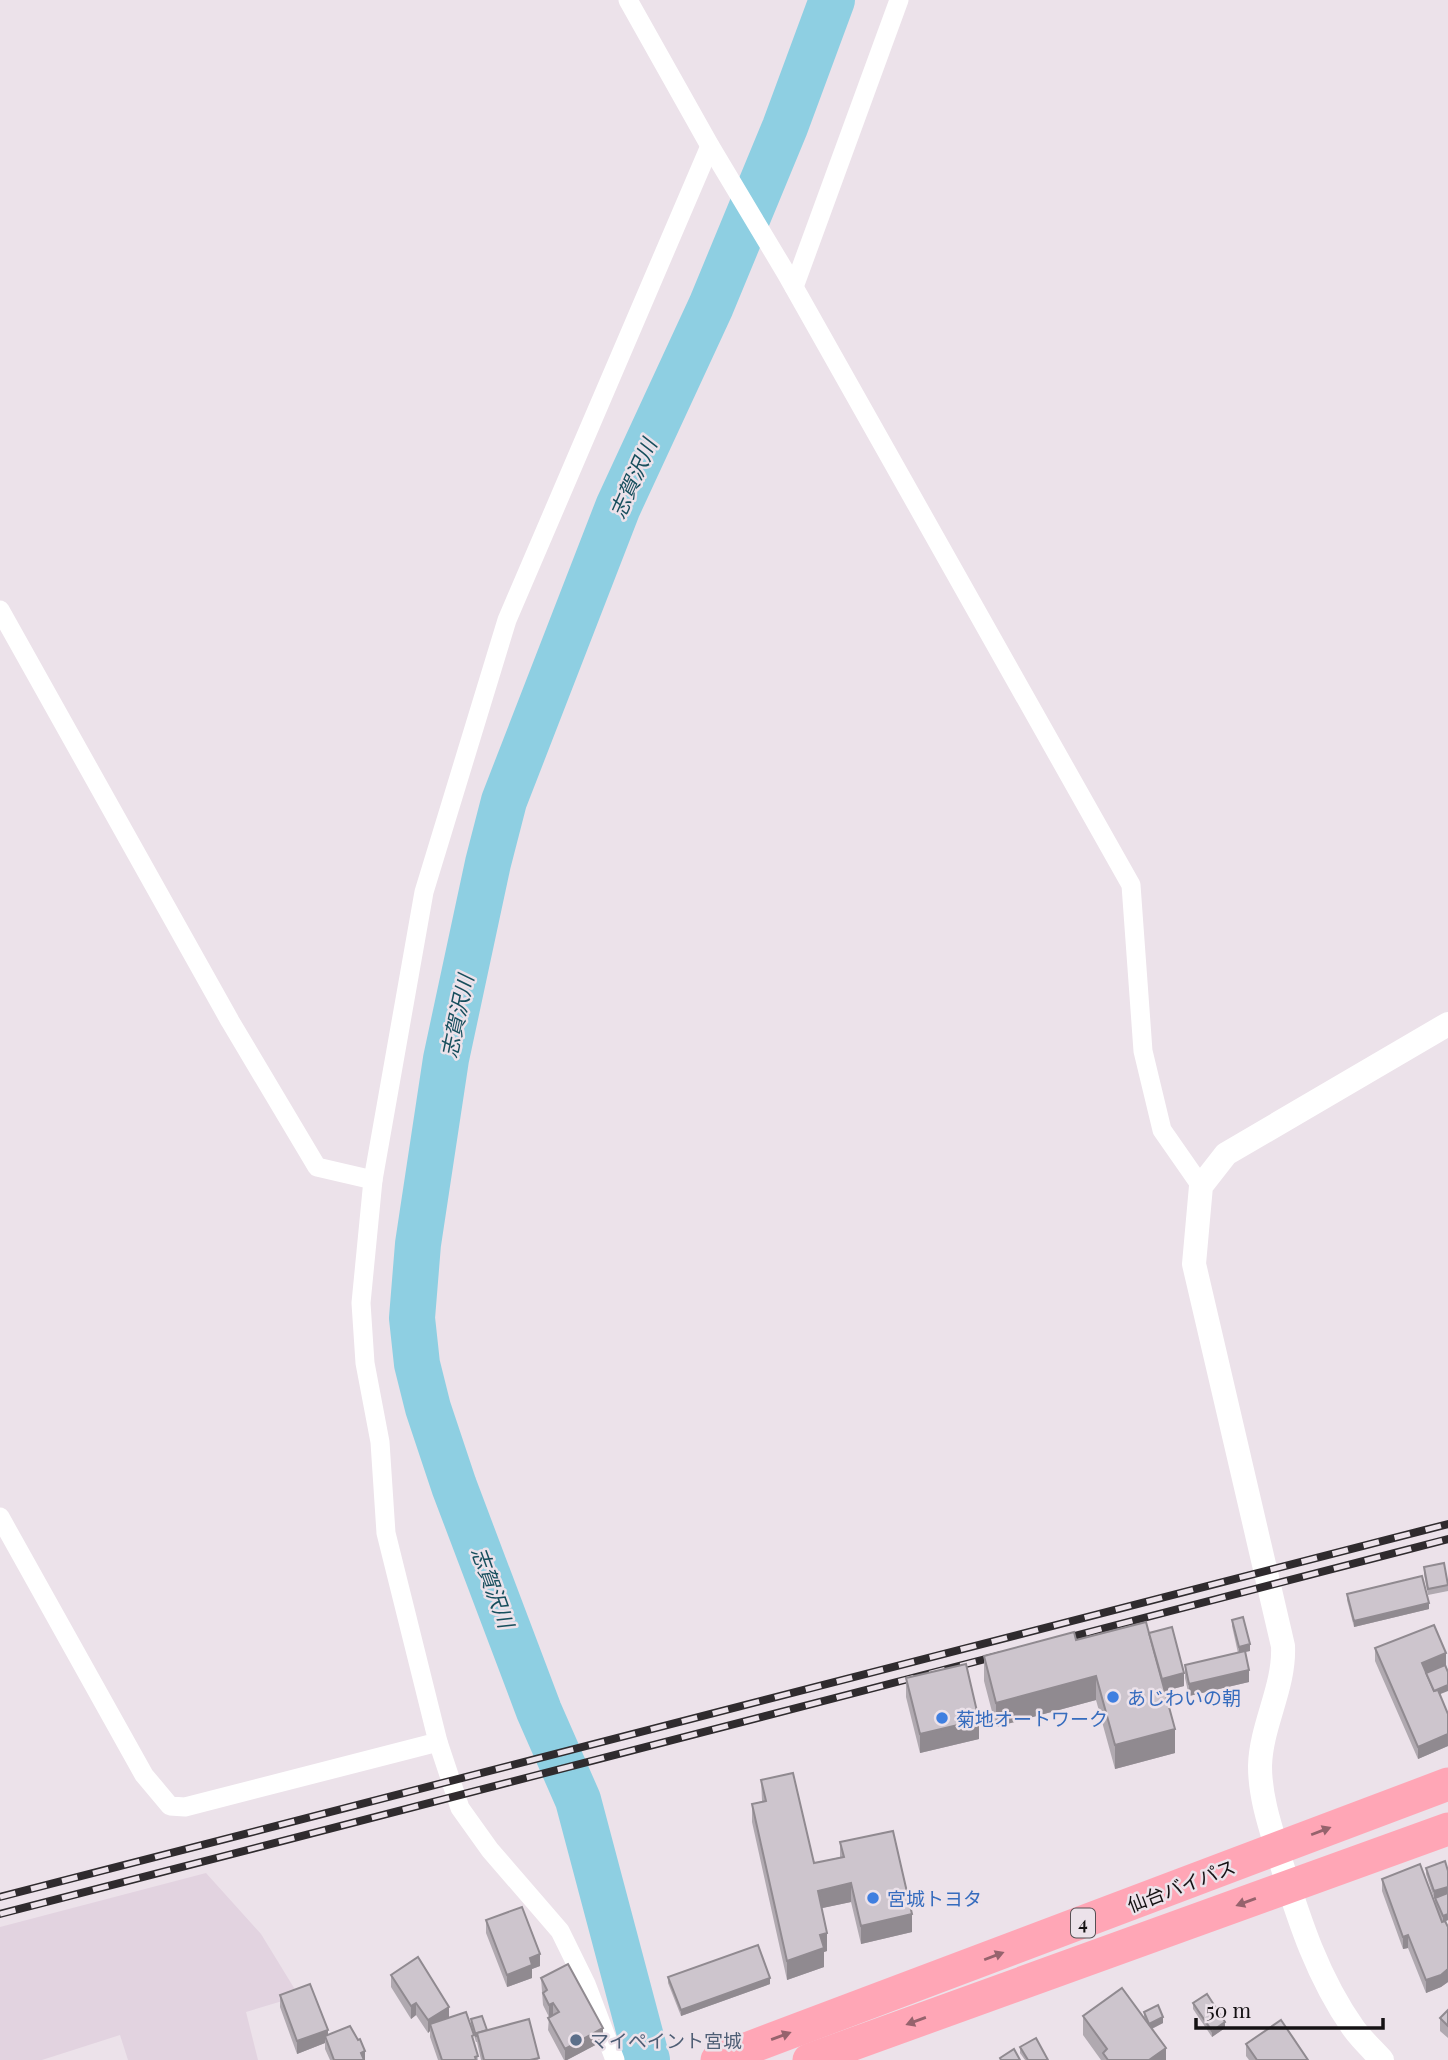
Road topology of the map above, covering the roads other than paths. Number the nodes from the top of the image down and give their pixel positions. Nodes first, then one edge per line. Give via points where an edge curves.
1 (628, 0) edge
2 (899, 0) edge
3 (713, 152) junction
4 (790, 280) junction
5 (0, 610) edge
6 (1448, 1024) edge
7 (373, 1180) junction
8 (1201, 1185) junction
9 (0, 1517) edge
10 (438, 1742) junction
11 (1448, 1784) edge
12 (1448, 1829) edge
13 (1277, 1848) junction
14 (1289, 1887) junction
15 (615, 2060) edge
16 (717, 2060) edge
17 (809, 2060) edge
18 (1382, 2060) edge

1 - 3 street
2 - 4 street
3 - 4 street
3 - 7 street via 507,620 424,892
4 - 8 street via 1131,885 1143,1051 1162,1130
5 - 7 street via 317,1167
6 - 8 street via 1226,1154
7 - 10 street via 361,1303 365,1363 380,1441 386,1532
8 - 13 street via 1194,1264 1283,1646 1260,1766 1266,1814
9 - 10 street via 144,1775 170,1806 185,1807
10 - 15 street via 460,1808 560,1931
13 -> 11 highway, 仙台バイパス / 4
12 - 14 highway, 仙台バイパス / 4
13 - 14 street
16 -> 13 highway, 仙台バイパス / 4
14 -> 17 highway, 仙台バイパス / 4
14 - 18 street via 1320,1973 1354,2030

